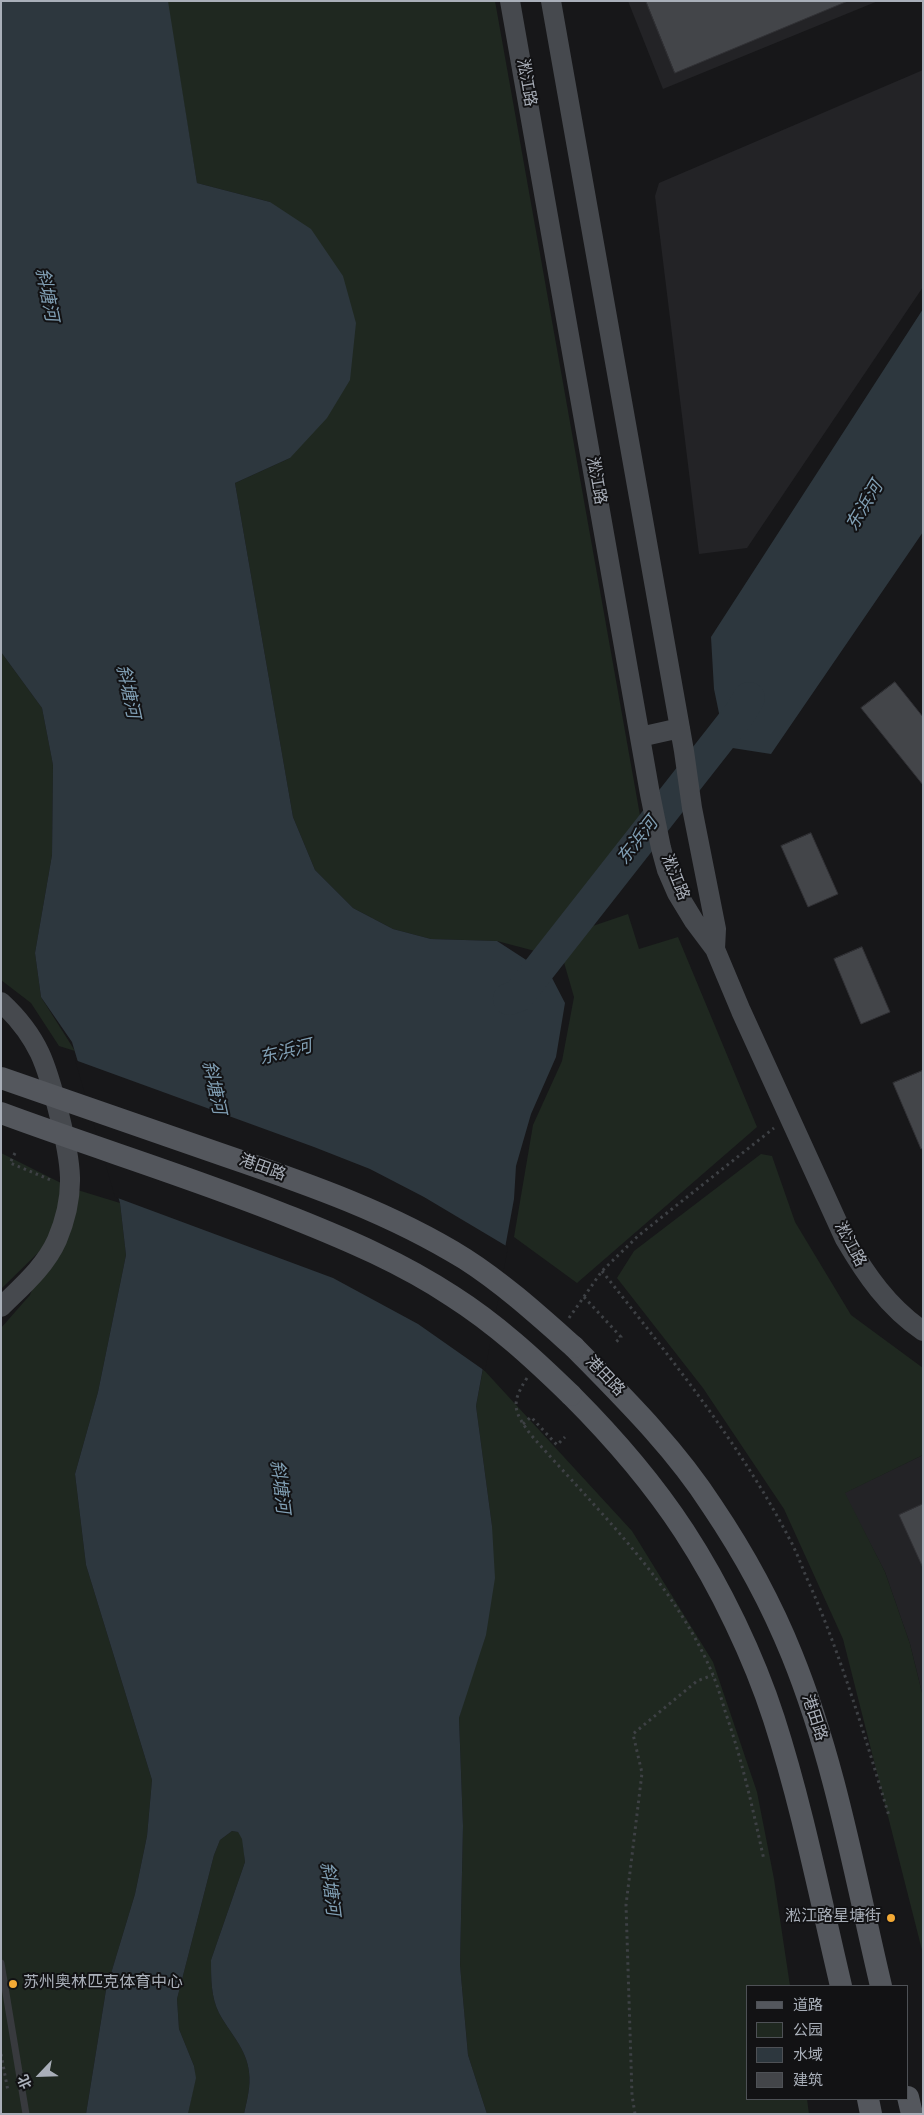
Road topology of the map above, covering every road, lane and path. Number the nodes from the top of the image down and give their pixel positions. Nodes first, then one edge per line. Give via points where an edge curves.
1 (510, 1) edge
2 (550, 1) edge
3 (680, 728) junction
4 (640, 737) junction
5 (715, 949) junction
6 (1, 1002) edge
7 (1, 1078) edge
8 (1, 1113) edge
9 (15, 1153) dead end
10 (50, 1180) dead end
11 (602, 1271) dead end
12 (584, 1297) dead end
13 (1, 1308) edge
14 (923, 1331) edge
15 (615, 1343) dead end
16 (523, 1424) dead end
17 (565, 1437) dead end
18 (713, 1675) dead end
19 (889, 1816) dead end
20 (1, 1963) edge
21 (841, 1985) edge
22 (881, 1985) edge
23 (1, 2054) edge
24 (8, 2097) dead end
25 (868, 2100) edge
26 (909, 2100) edge
27 (26, 2114) edge
28 (635, 2114) edge
29 (871, 2114) edge
30 (912, 2114) edge

1 - 4 street, 淞江路
2 - 3 street, 淞江路
3 - 4 street
3 - 5 street, 淞江路 via 716,929
4 - 5 street, 淞江路 via 667,870 694,922
5 - 14 street, 淞江路 via 845,1240 882,1295
6 - 13 street via 32,1037 48,1070 70,1156 71,1188 56,1242 35,1274
7 - 22 main road, 港田路, bridge via 272,1172 374,1211 417,1232 514,1294 574,1347 628,1402 668,1446 712,1504 771,1608 792,1655 834,1788
8 - 21 main road, 港田路, bridge via 241,1197 381,1256 476,1312 527,1352 601,1426 684,1531 718,1590 748,1653 773,1717 794,1789
9 - 10 path via 10,1163
11 - 19 path via 746,1464 789,1538 850,1687
12 - 15 path via 621,1337
16 - 17 path via 531,1417 558,1446
18 - 28 path via 697,1681 633,1734 642,1773 626,1905
20 - 27 lane
23 - 24 path
25 - 29 main road
26 - 30 main road

